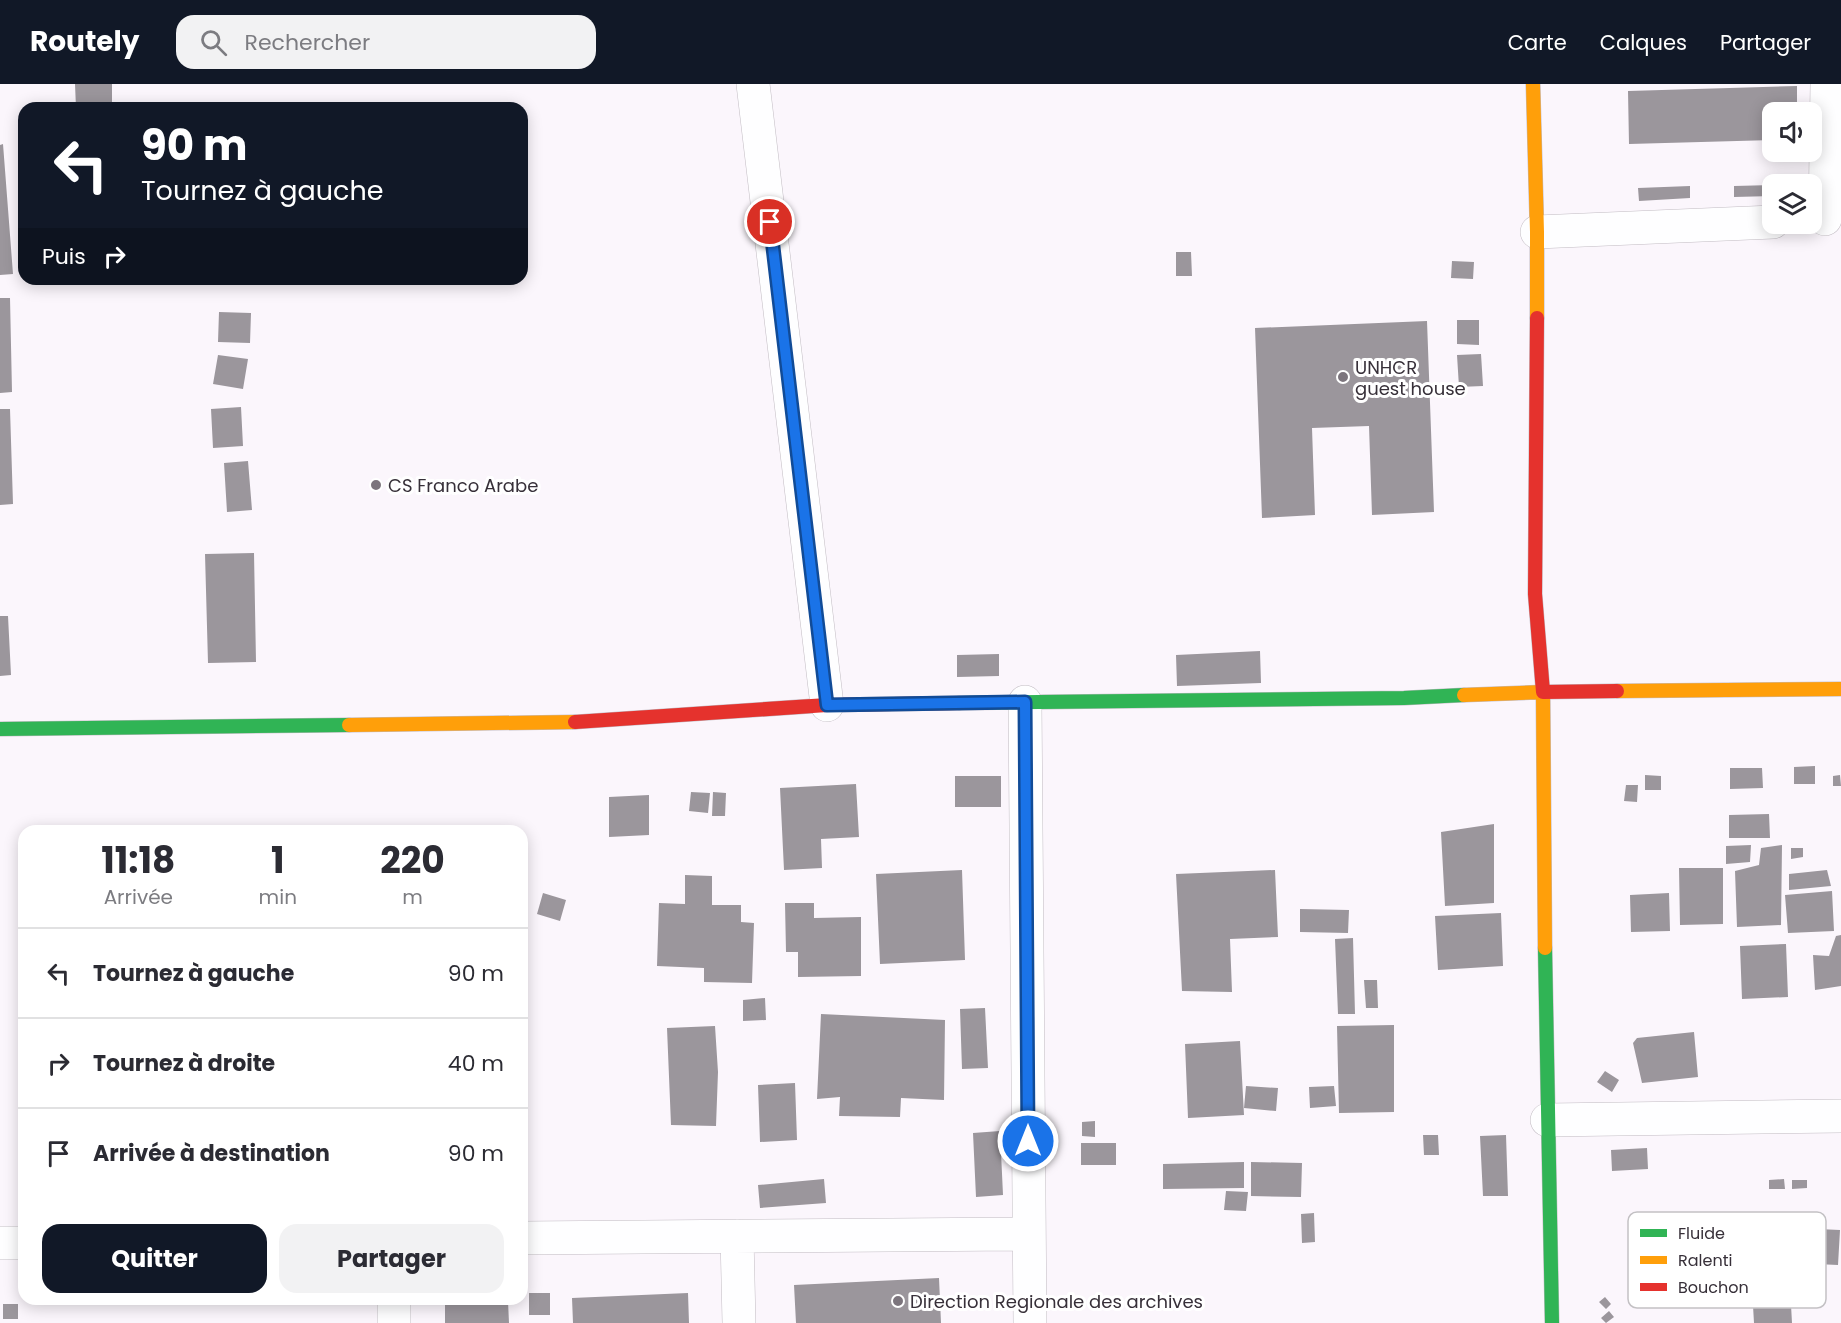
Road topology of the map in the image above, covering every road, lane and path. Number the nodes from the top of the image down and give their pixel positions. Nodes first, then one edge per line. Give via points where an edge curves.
1 (753, 84) edge
2 (1533, 84) edge
3 (1827, 84) edge
4 (1826, 220) edge
5 (1762, 222) edge
6 (1537, 232) junction
7 (1841, 689) edge
8 (1543, 692) junction
9 (1025, 702) junction
10 (827, 705) junction
11 (0, 729) edge
12 (1841, 1116) edge
13 (1546, 1120) junction
14 (1028, 1233) junction
15 (737, 1236) junction
16 (528, 1238) edge
17 (18, 1243) edge
18 (0, 1244) edge
19 (394, 1305) edge
20 (394, 1323) edge
21 (739, 1323) edge
22 (1030, 1323) edge
23 (1552, 1323) edge

1 - 10 street
2 - 6 street
3 - 4 street
5 - 6 street
6 - 8 street via 1535,594
7 - 8 street
8 - 9 street via 1404,698
8 - 13 street
9 - 10 street
9 - 14 street
10 - 11 street via 567,723
12 - 13 street
13 - 23 street
14 - 15 street
14 - 22 street
15 - 16 street
15 - 21 street
17 - 18 street
19 - 20 street

